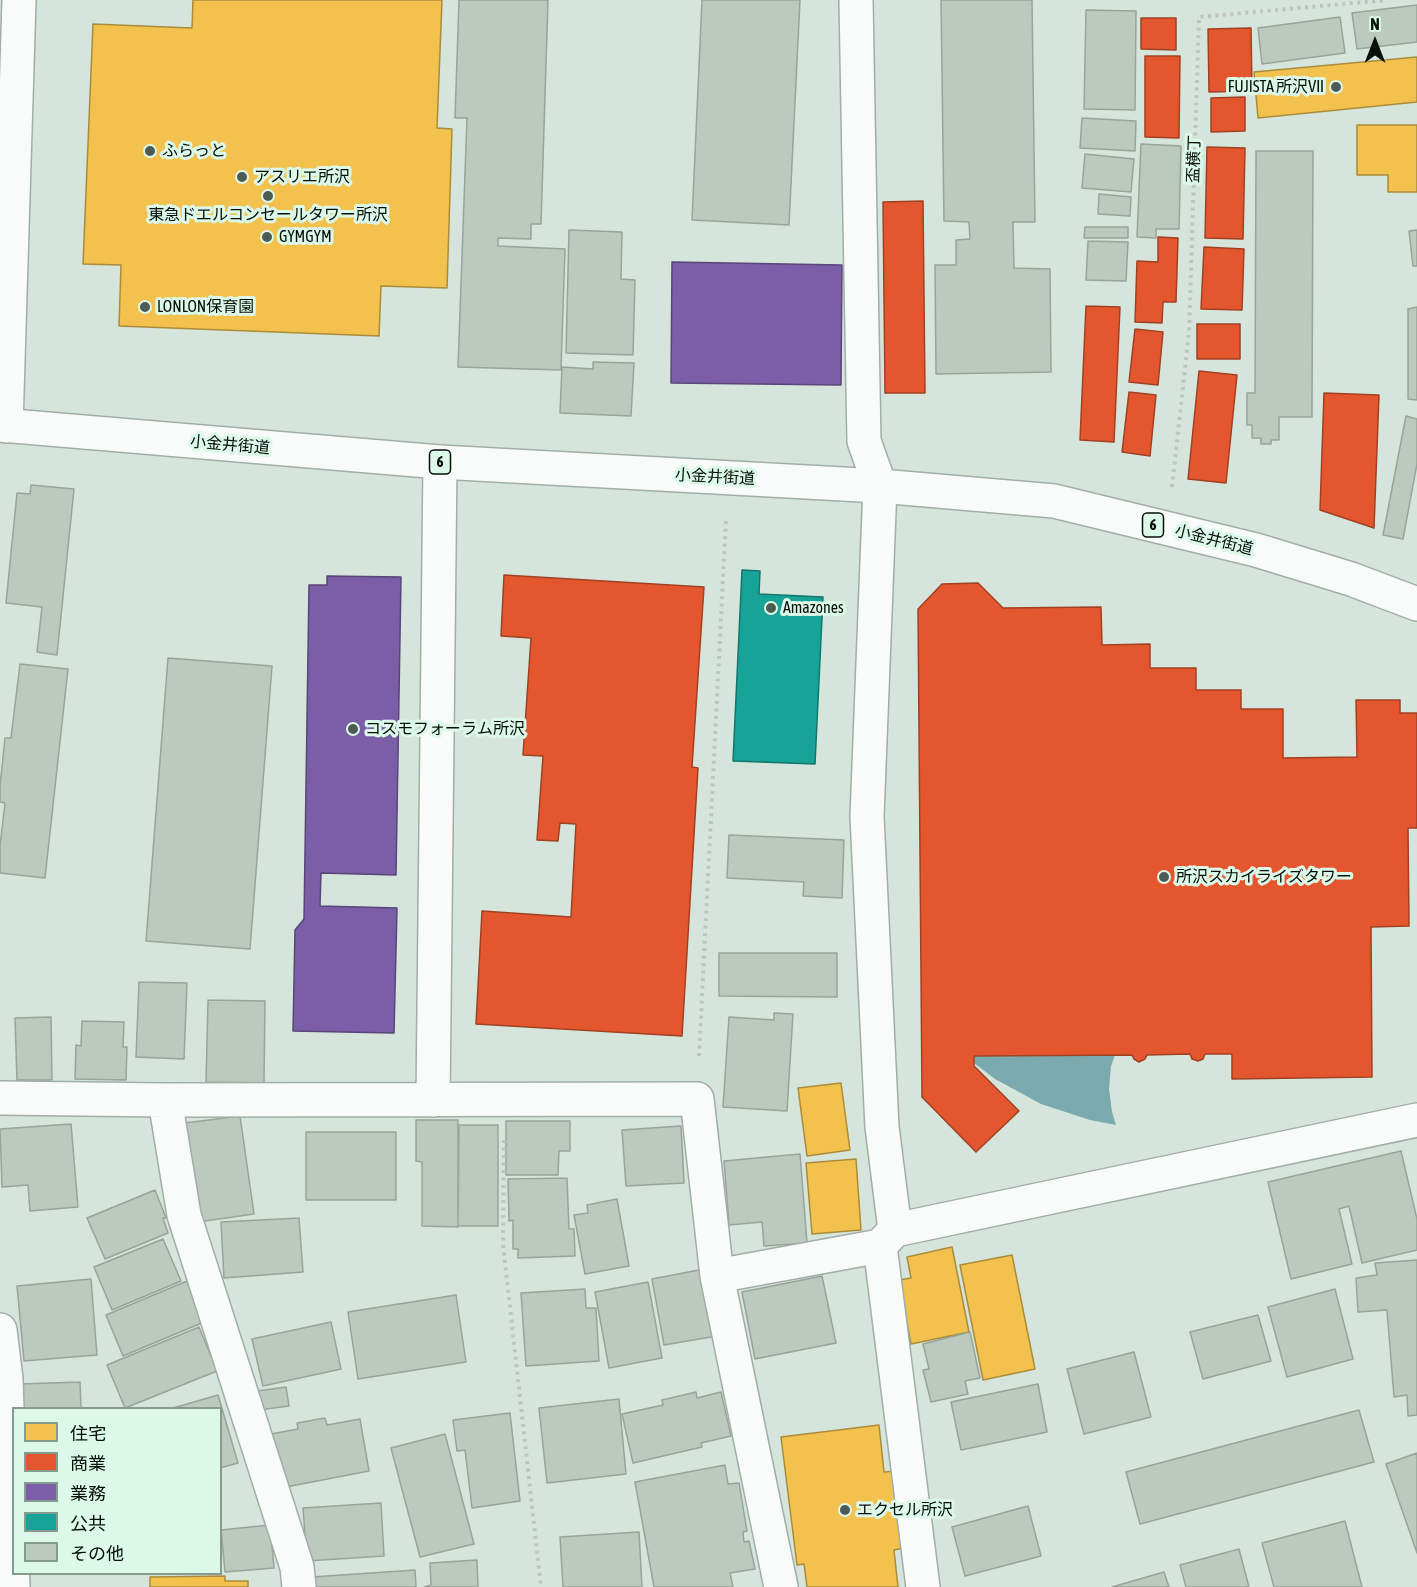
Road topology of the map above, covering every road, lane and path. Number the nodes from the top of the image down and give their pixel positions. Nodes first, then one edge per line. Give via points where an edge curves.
1 (19, 0) edge
2 (856, 0) edge
3 (1387, 0) edge
4 (3, 426) edge
5 (440, 462) junction
6 (880, 486) junction
7 (1171, 489) dead end
8 (726, 519) dead end
9 (1417, 604) edge
10 (700, 1035) dead end
11 (0, 1098) edge
12 (165, 1100) junction
13 (434, 1100) junction
14 (504, 1100) junction
15 (1417, 1120) edge
16 (887, 1238) junction
17 (717, 1276) junction
18 (0, 1330) edge
19 (12, 1557) edge
20 (299, 1587) edge
21 (541, 1587) edge
22 (781, 1587) edge
23 (923, 1587) edge

1 - 4 street
2 - 6 street via 864,441
3 - 7 path, 盃横丁 via 1199,17 1189,332
4 - 5 street, 小金井街道 / 6
5 - 6 street, 小金井街道 / 6
5 - 13 street
6 - 9 street, 小金井街道 / 6 via 1054,501 1256,550
6 - 16 street via 867,816
8 - 10 path
11 - 12 street
12 - 13 street
12 - 20 street via 184,1215 297,1567
13 - 14 street
14 - 17 street via 697,1099
14 - 21 path via 503,1244
15 - 16 street
16 - 17 street
16 - 23 street
17 - 22 street
18 - 19 street via 6,1379

